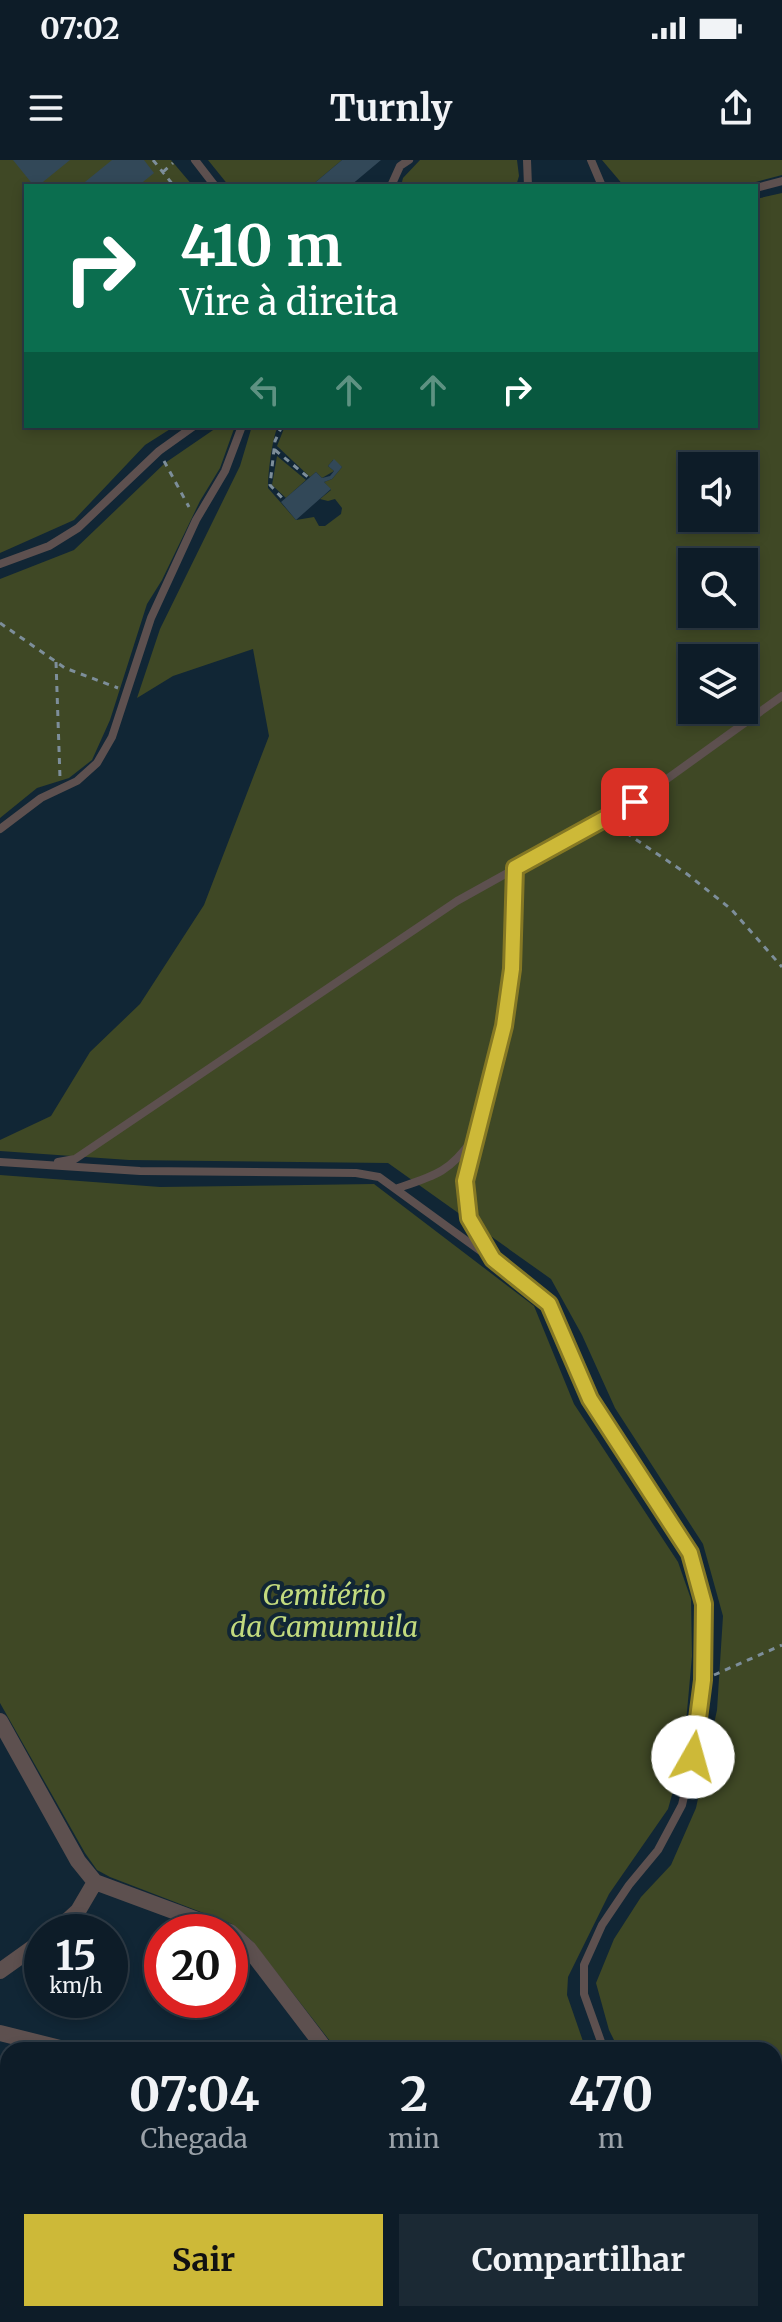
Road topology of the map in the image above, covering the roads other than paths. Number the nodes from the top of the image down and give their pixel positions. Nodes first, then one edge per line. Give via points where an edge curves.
1 (195, 160) edge
2 (409, 160) edge
3 (527, 160) edge
4 (591, 160) edge
5 (782, 181) edge
6 (213, 184) edge
7 (392, 184) edge
8 (528, 184) edge
9 (601, 184) edge
10 (758, 187) edge
11 (191, 428) edge
12 (241, 428) edge
13 (0, 564) edge
14 (782, 696) edge
15 (0, 829) edge
16 (515, 868) junction
17 (475, 1136) junction
18 (0, 1162) edge
19 (49, 1164) junction
20 (398, 1188) junction
21 (493, 1259) junction
22 (0, 1721) edge
23 (95, 1882) junction
24 (75, 1914) edge
25 (181, 1914) edge
26 (248, 1948) edge
27 (24, 1954) edge
28 (0, 1971) edge
29 (0, 2033) edge
30 (36, 2042) edge
31 (320, 2042) edge
32 (601, 2042) edge

1 - 6 lane
2 - 7 lane
3 - 8 lane
4 - 9 lane
5 - 10 lane
11 - 13 lane via 159,451 78,528 49,546
12 - 15 lane via 151,618 112,737 97,763
14 - 16 lane via 606,820
16 - 17 lane via 506,1012
16 - 19 lane via 310,997 75,1159
17 - 20 lane via 457,1162
17 - 21 lane via 465,1181 469,1218
18 - 19 lane
19 - 20 lane via 140,1171 356,1173
20 - 21 lane
21 - 32 lane via 549,1304 590,1399 690,1553 704,1604 703,1680 682,1805 658,1850 602,1925 584,1965 584,1994
22 - 23 street
23 - 24 street
23 - 25 street
26 - 31 street
27 - 28 street
29 - 30 street

